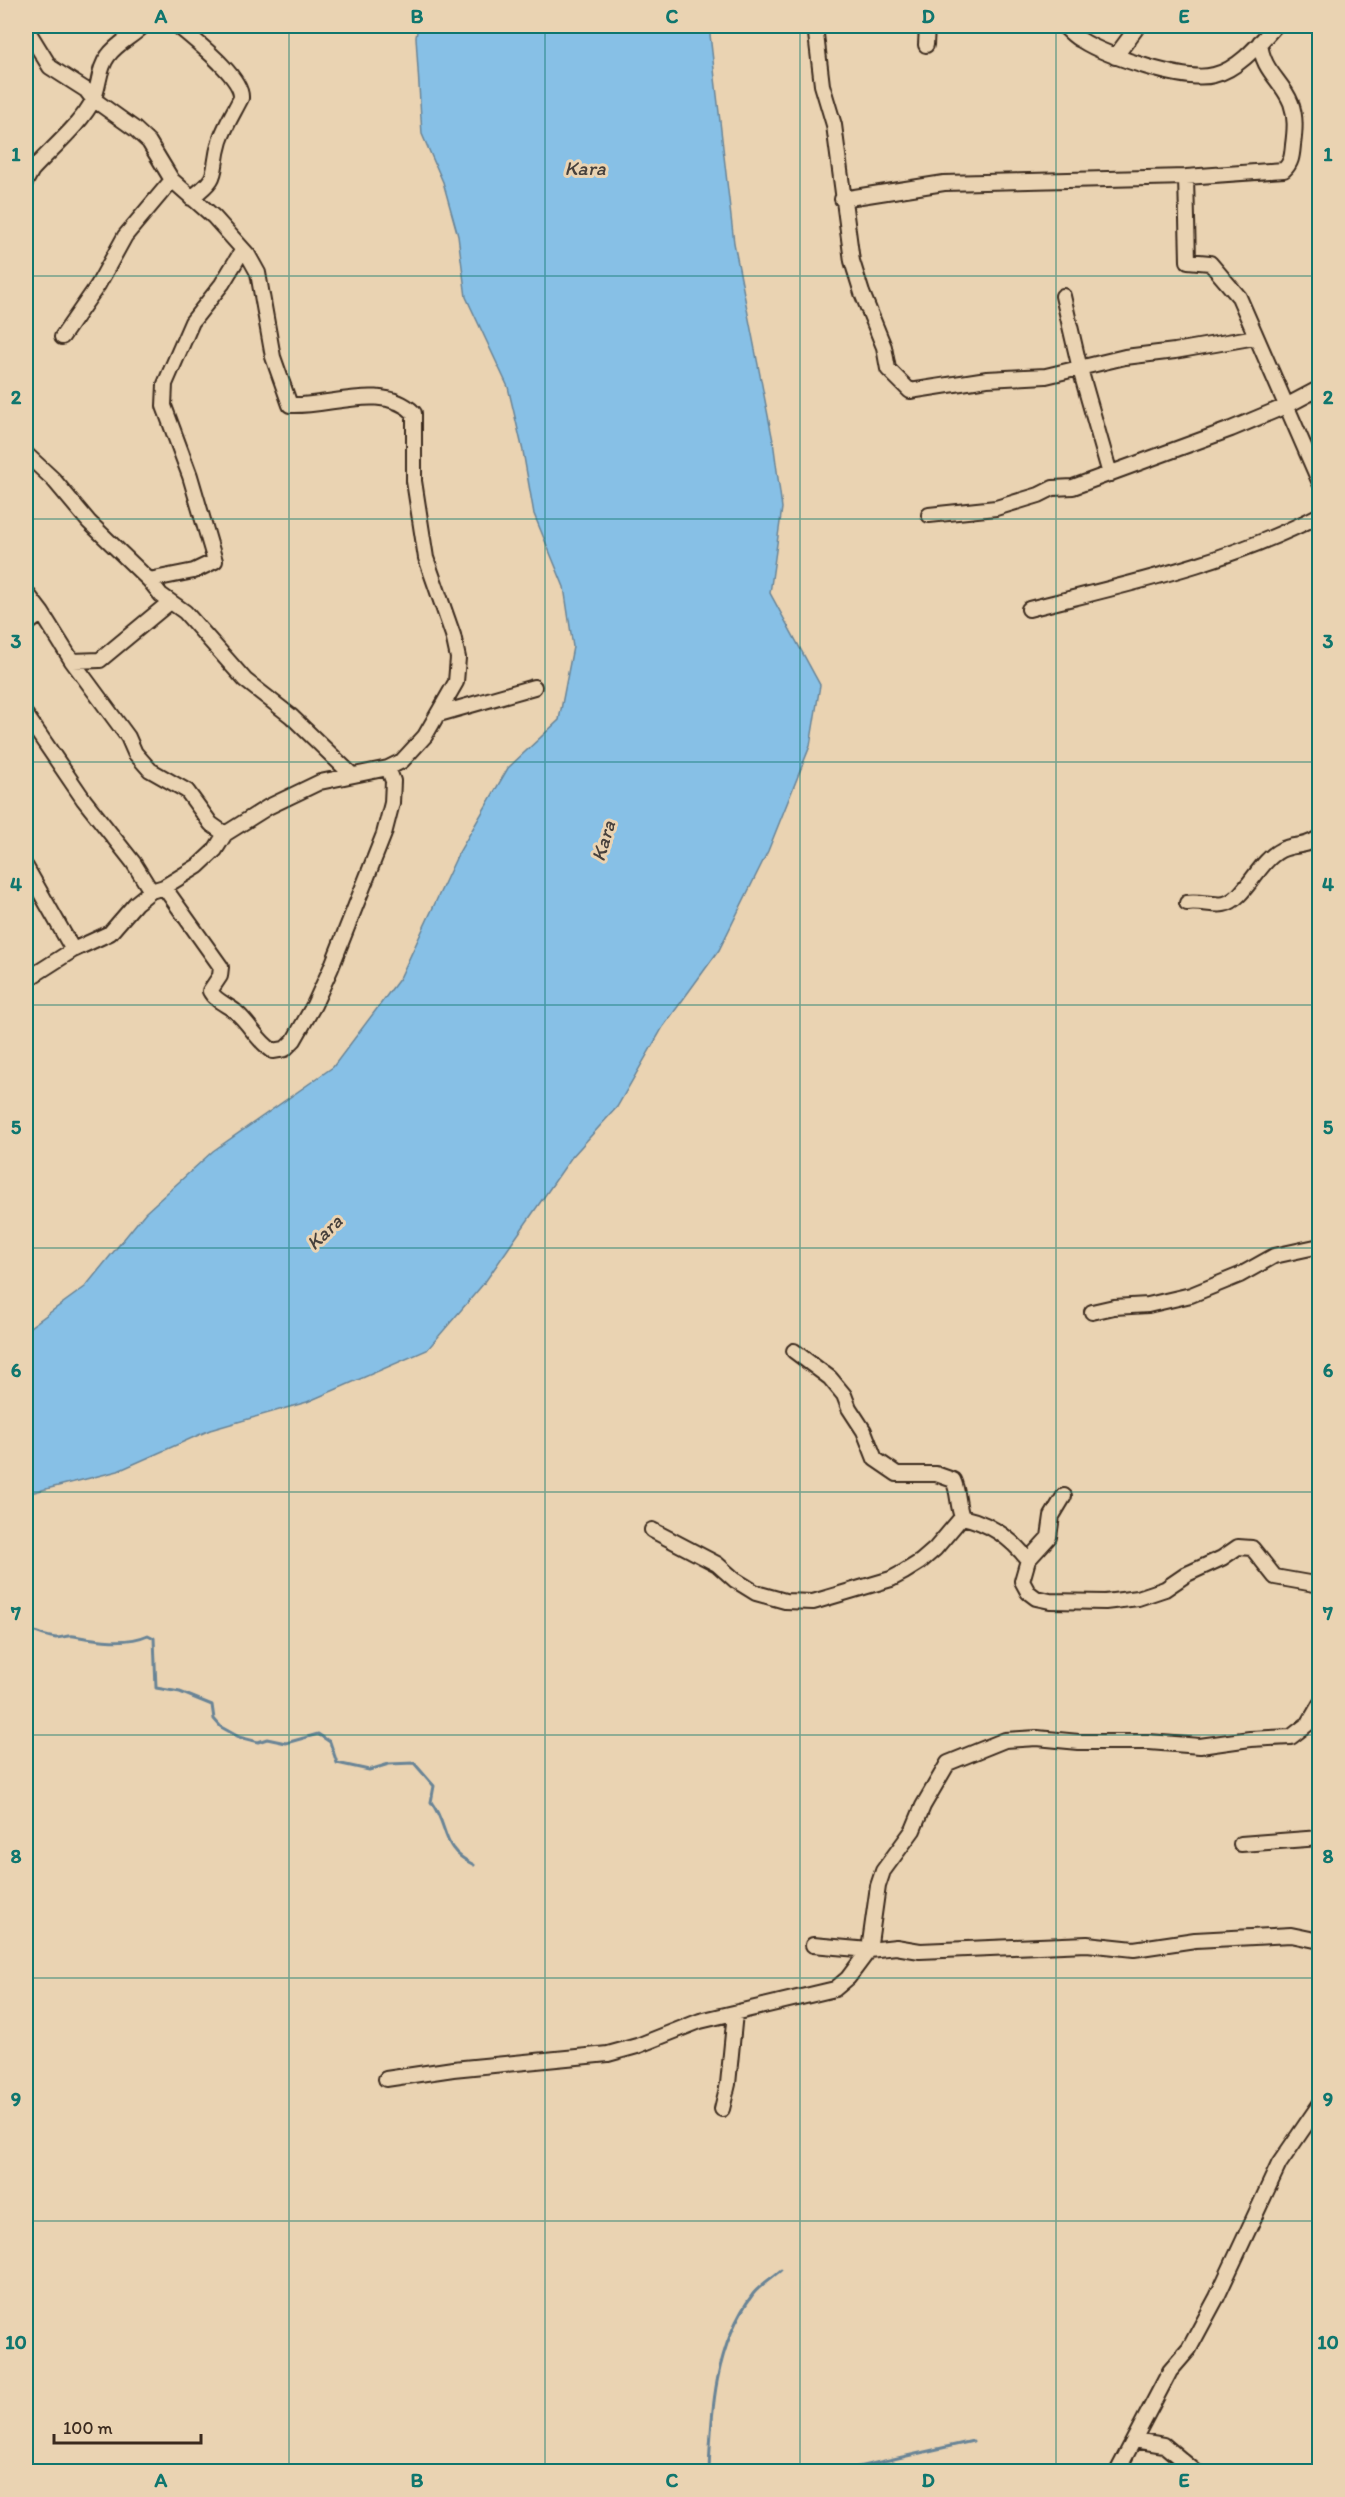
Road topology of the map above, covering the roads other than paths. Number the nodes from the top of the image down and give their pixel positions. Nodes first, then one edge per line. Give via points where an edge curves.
1 (143, 26) edge
2 (178, 26) edge
3 (815, 26) edge
4 (927, 26) edge
5 (1063, 26) edge
6 (1138, 26) edge
7 (1275, 26) edge
8 (26, 28) edge
9 (1260, 42) junction
10 (926, 45) dead end
11 (1115, 57) junction
12 (93, 99) junction
13 (1186, 177) junction
14 (172, 180) junction
15 (26, 181) edge
16 (192, 198) junction
17 (843, 199) junction
18 (242, 251) junction
19 (1063, 296) dead end
20 (62, 337) dead end
21 (1256, 337) junction
22 (1080, 369) junction
23 (1320, 388) edge
24 (1286, 406) junction
25 (26, 454) edge
26 (1110, 474) junction
27 (1320, 483) edge
28 (929, 515) dead end
29 (1320, 515) edge
30 (149, 580) junction
31 (26, 592) edge
32 (170, 602) junction
33 (1029, 609) dead end
34 (42, 613) junction
35 (26, 625) edge
36 (72, 661) junction
37 (534, 687) dead end
38 (439, 714) junction
39 (26, 715) edge
40 (388, 768) junction
41 (351, 774) junction
42 (225, 834) junction
43 (1320, 837) edge
44 (26, 867) edge
45 (157, 889) junction
46 (1187, 903) dead end
47 (73, 950) junction
48 (26, 980) edge
49 (1320, 1246) edge
50 (1092, 1312) dead end
51 (794, 1351) dead end
52 (1064, 1496) dead end
53 (962, 1516) junction
54 (652, 1530) dead end
55 (1028, 1560) junction
56 (1320, 1586) edge
57 (1320, 1704) edge
58 (1320, 1838) edge
59 (1241, 1844) dead end
60 (1320, 1941) edge
61 (813, 1945) dead end
62 (869, 1950) junction
63 (735, 2013) junction
64 (386, 2079) dead end
65 (1320, 2104) edge
66 (722, 2109) dead end
67 (1134, 2440) junction
68 (1118, 2472) edge
69 (1197, 2472) edge

1 - 12 street via 105,59
2 - 16 street via 224,68 242,91 220,141 213,178
3 - 17 street
4 - 10 street
5 - 11 street via 1080,40
6 - 11 street
7 - 9 street
8 - 12 street via 50,67
9 - 11 street via 1239,62 1213,76 1175,74
9 - 13 street via 1265,65 1291,101 1296,118 1291,163 1277,172
12 - 14 street via 148,142
12 - 15 street
13 - 17 street via 944,183
13 - 21 street via 1188,261 1210,263 1239,297
14 - 16 street
14 - 20 street via 125,236 98,285
16 - 18 street
17 - 22 street via 852,261 884,346 888,369 910,391
18 - 30 street via 192,322 165,384 164,406 215,561 194,571
18 - 38 street via 258,273 273,357 290,405 379,396 398,400 414,413 414,482 426,558 458,658 456,682
19 - 22 street
21 - 22 street via 1125,357
21 - 24 street
22 - 26 street
23 - 24 street
24 - 26 street
24 - 27 street
25 - 30 street
26 - 28 street via 996,508
29 - 33 street via 1266,541 1182,570
30 - 32 street
31 - 34 street
32 - 36 street via 100,660
32 - 41 street via 185,612 245,680 291,716
34 - 35 street
34 - 36 street
36 - 42 street via 150,770 187,791 211,824
37 - 38 street
38 - 40 street via 411,753
39 - 45 street via 84,800
40 - 41 street
40 - 45 street via 393,781 392,803 384,834 318,996 285,1049 273,1052 261,1044 248,1023 213,997 210,991 221,967
41 - 42 street via 298,792
42 - 45 street via 198,866
43 - 46 street via 1309,844 1282,849 1265,861 1241,894 1224,904
44 - 47 street
45 - 47 street via 136,903 110,933
47 - 48 street
49 - 50 street via 1274,1256 1191,1295
51 - 53 street via 830,1378 844,1395 875,1459 897,1474 936,1474 953,1480
52 - 55 street via 1052,1516 1049,1537
53 - 54 street via 935,1549 904,1572 813,1602 785,1601 756,1593 717,1564
53 - 55 street via 998,1530
55 - 56 street via 1022,1581 1036,1598 1050,1601 1138,1598 1165,1589 1238,1547 1252,1548 1275,1577
57 - 62 street via 1308,1723 1291,1737 1200,1746 1005,1740 948,1763 914,1830 883,1871
58 - 59 street
60 - 62 street via 1291,1935 1195,1940 1134,1949 1087,1944
61 - 62 street
62 - 63 street via 835,1989
63 - 64 street via 700,2021 608,2054
63 - 66 street
65 - 67 street via 1280,2164 1189,2349 1170,2371
67 - 68 street
67 - 69 street via 1164,2445

